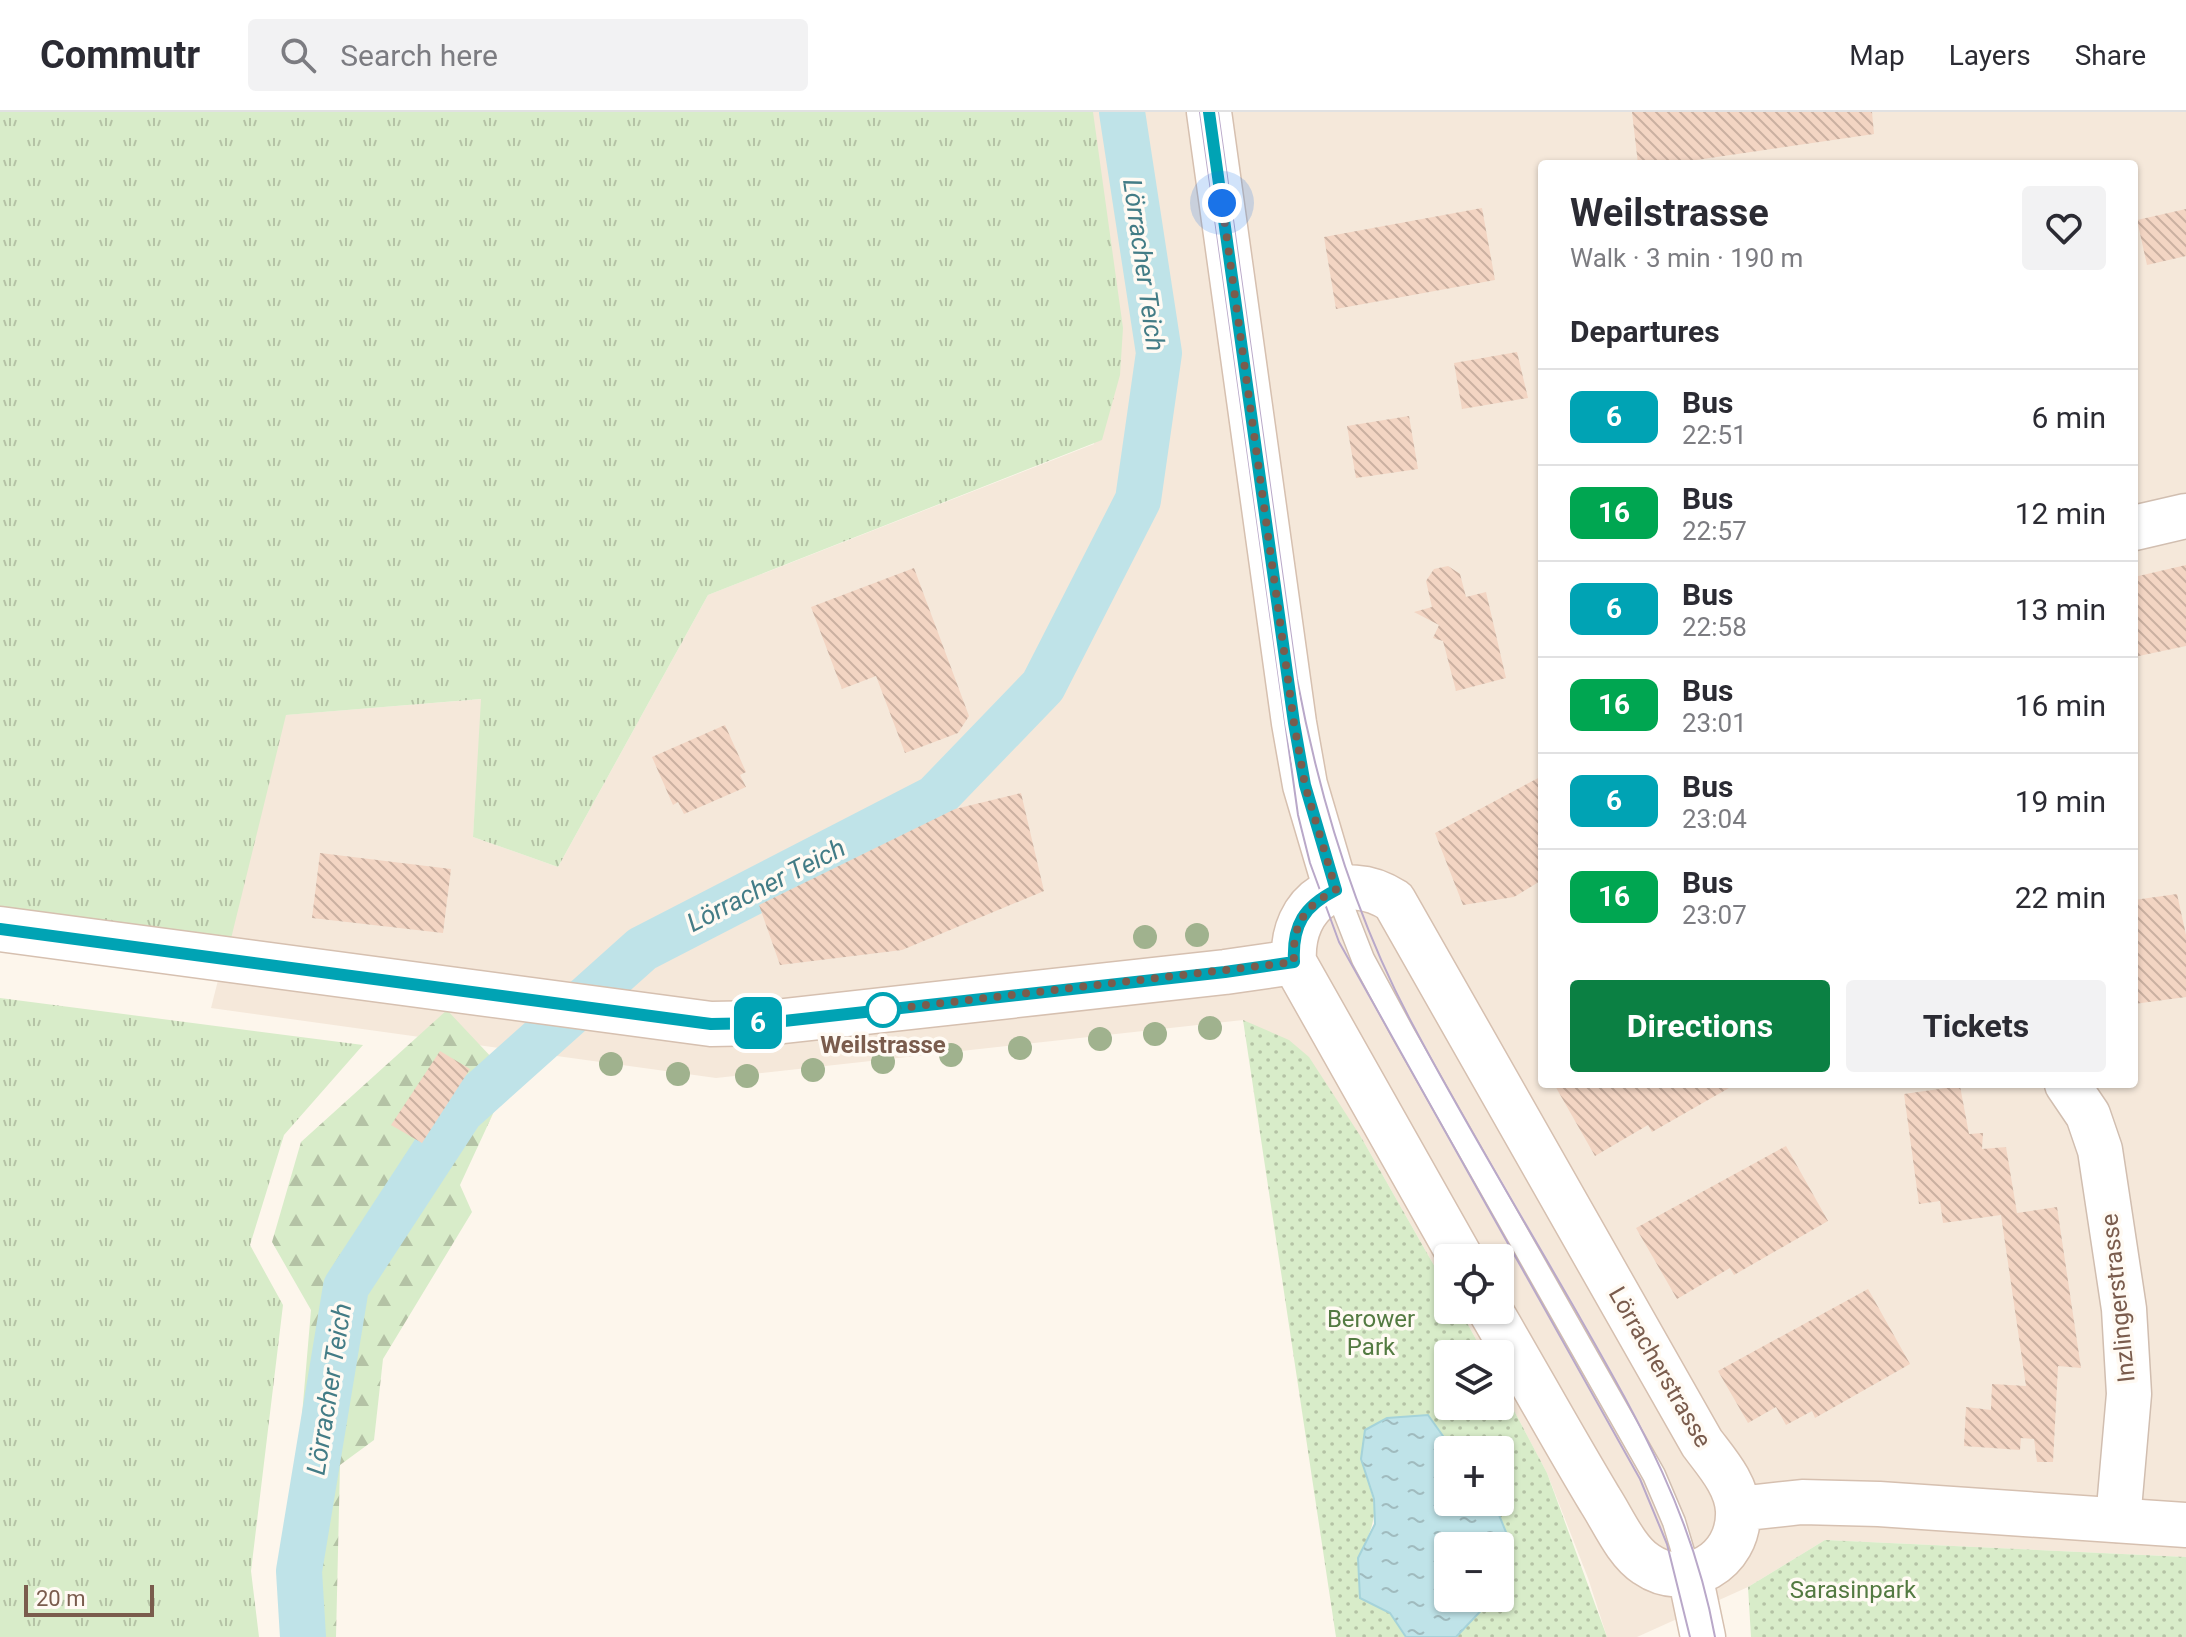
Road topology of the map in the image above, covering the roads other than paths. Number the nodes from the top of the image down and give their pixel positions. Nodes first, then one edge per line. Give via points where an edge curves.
1 (1209, 112) edge
2 (2186, 516) edge
3 (2138, 527) edge
4 (1336, 890) junction
5 (0, 929) edge
6 (1294, 962) junction
7 (2070, 1088) edge
8 (1453, 1244) edge
9 (1498, 1324) edge
10 (1738, 1509) junction
11 (2118, 1520) junction
12 (2186, 1525) edge
13 (1690, 1575) junction
14 (1703, 1637) edge

1 - 4 main road via 1294,723 1305,785
2 - 3 main road
4 - 6 main road via 1307,907 1297,924
4 - 10 main road, Lörracherstrasse via 1361,887 1394,901 1702,1443 1723,1471
4 - 13 lane via 1363,959 1403,1033 1654,1475
5 - 6 main road via 711,1024 766,1023
6 - 8 main road
7 - 11 main road, Inzlingerstrasse via 2088,1115 2100,1150 2124,1309 2129,1394
9 - 13 main road via 1642,1562 1663,1575
10 - 11 main road via 1802,1502
10 - 13 main road via 1733,1539 1717,1563
11 - 12 main road
13 - 14 main road

